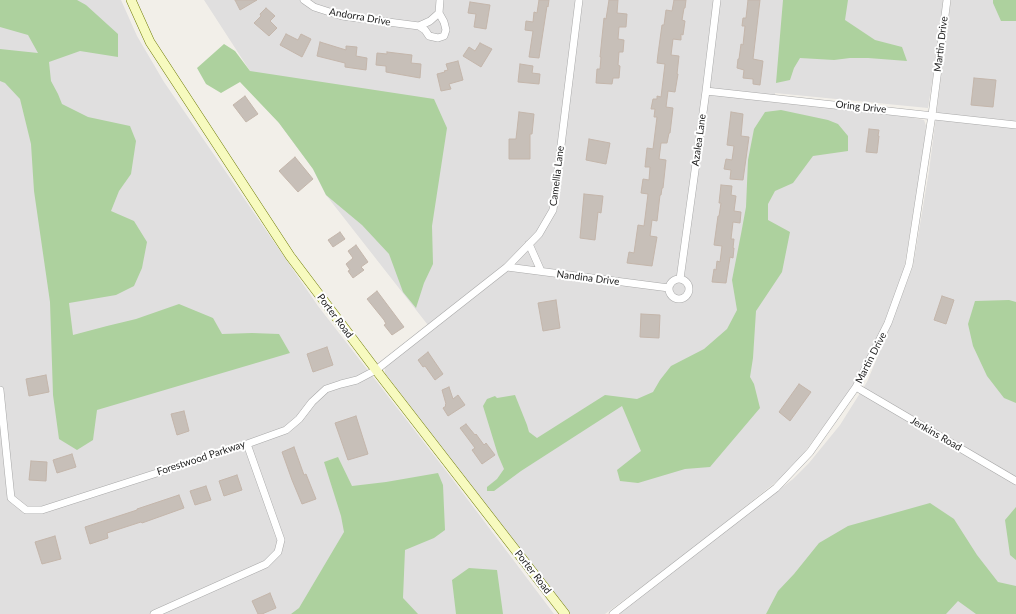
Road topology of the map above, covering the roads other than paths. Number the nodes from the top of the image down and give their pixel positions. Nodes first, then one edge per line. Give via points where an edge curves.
1 (131, 0) edge
2 (304, 0) edge
3 (440, 0) edge
4 (579, 0) edge
5 (717, 0) edge
6 (947, 0) edge
7 (439, 13) junction
8 (419, 26) junction
9 (706, 91) junction
10 (932, 115) junction
11 (1016, 125) edge
12 (529, 244) junction
13 (507, 267) junction
14 (541, 272) junction
15 (680, 279) junction
16 (669, 288) junction
17 (376, 370) junction
18 (856, 388) junction
19 (0, 390) edge
20 (247, 444) junction
21 (1016, 481) edge
22 (154, 614) edge
23 (565, 614) edge
24 (612, 614) edge

1 - 17 main road, Porter Road via 150,42 289,254
2 - 8 street, Andorra Drive via 314,8 342,16
3 - 7 street
4 - 12 street, Camellia Lane via 553,210 540,234
5 - 9 street, Azalea Lane
6 - 10 street, Martin Drive
7 - 8 street
7 - 8 street, Andorra Drive via 446,30 444,36 430,36
9 - 10 street, Oring Drive
9 - 15 street, Azalea Lane
10 - 11 street, Oring Drive
10 - 18 street, Martin Drive via 909,265 888,324
12 - 13 street, Camellia Lane
12 - 14 street
13 - 14 street, Nandina Drive
13 - 17 street, Camellia Lane
14 - 16 street, Nandina Drive
15 - 16 street via 672,282
15 - 16 street via 688,285 689,292 685,297 676,299 670,294
17 - 20 street, Forestwood Parkway via 357,380 326,389 286,430
17 - 23 main road, Porter Road
18 - 21 street, Jenkins Road
18 - 24 street, Martin Drive via 810,452 776,488
19 - 20 street, Forestwood Parkway via 11,498 26,510 42,510
20 - 22 street via 281,540 278,552 266,564

